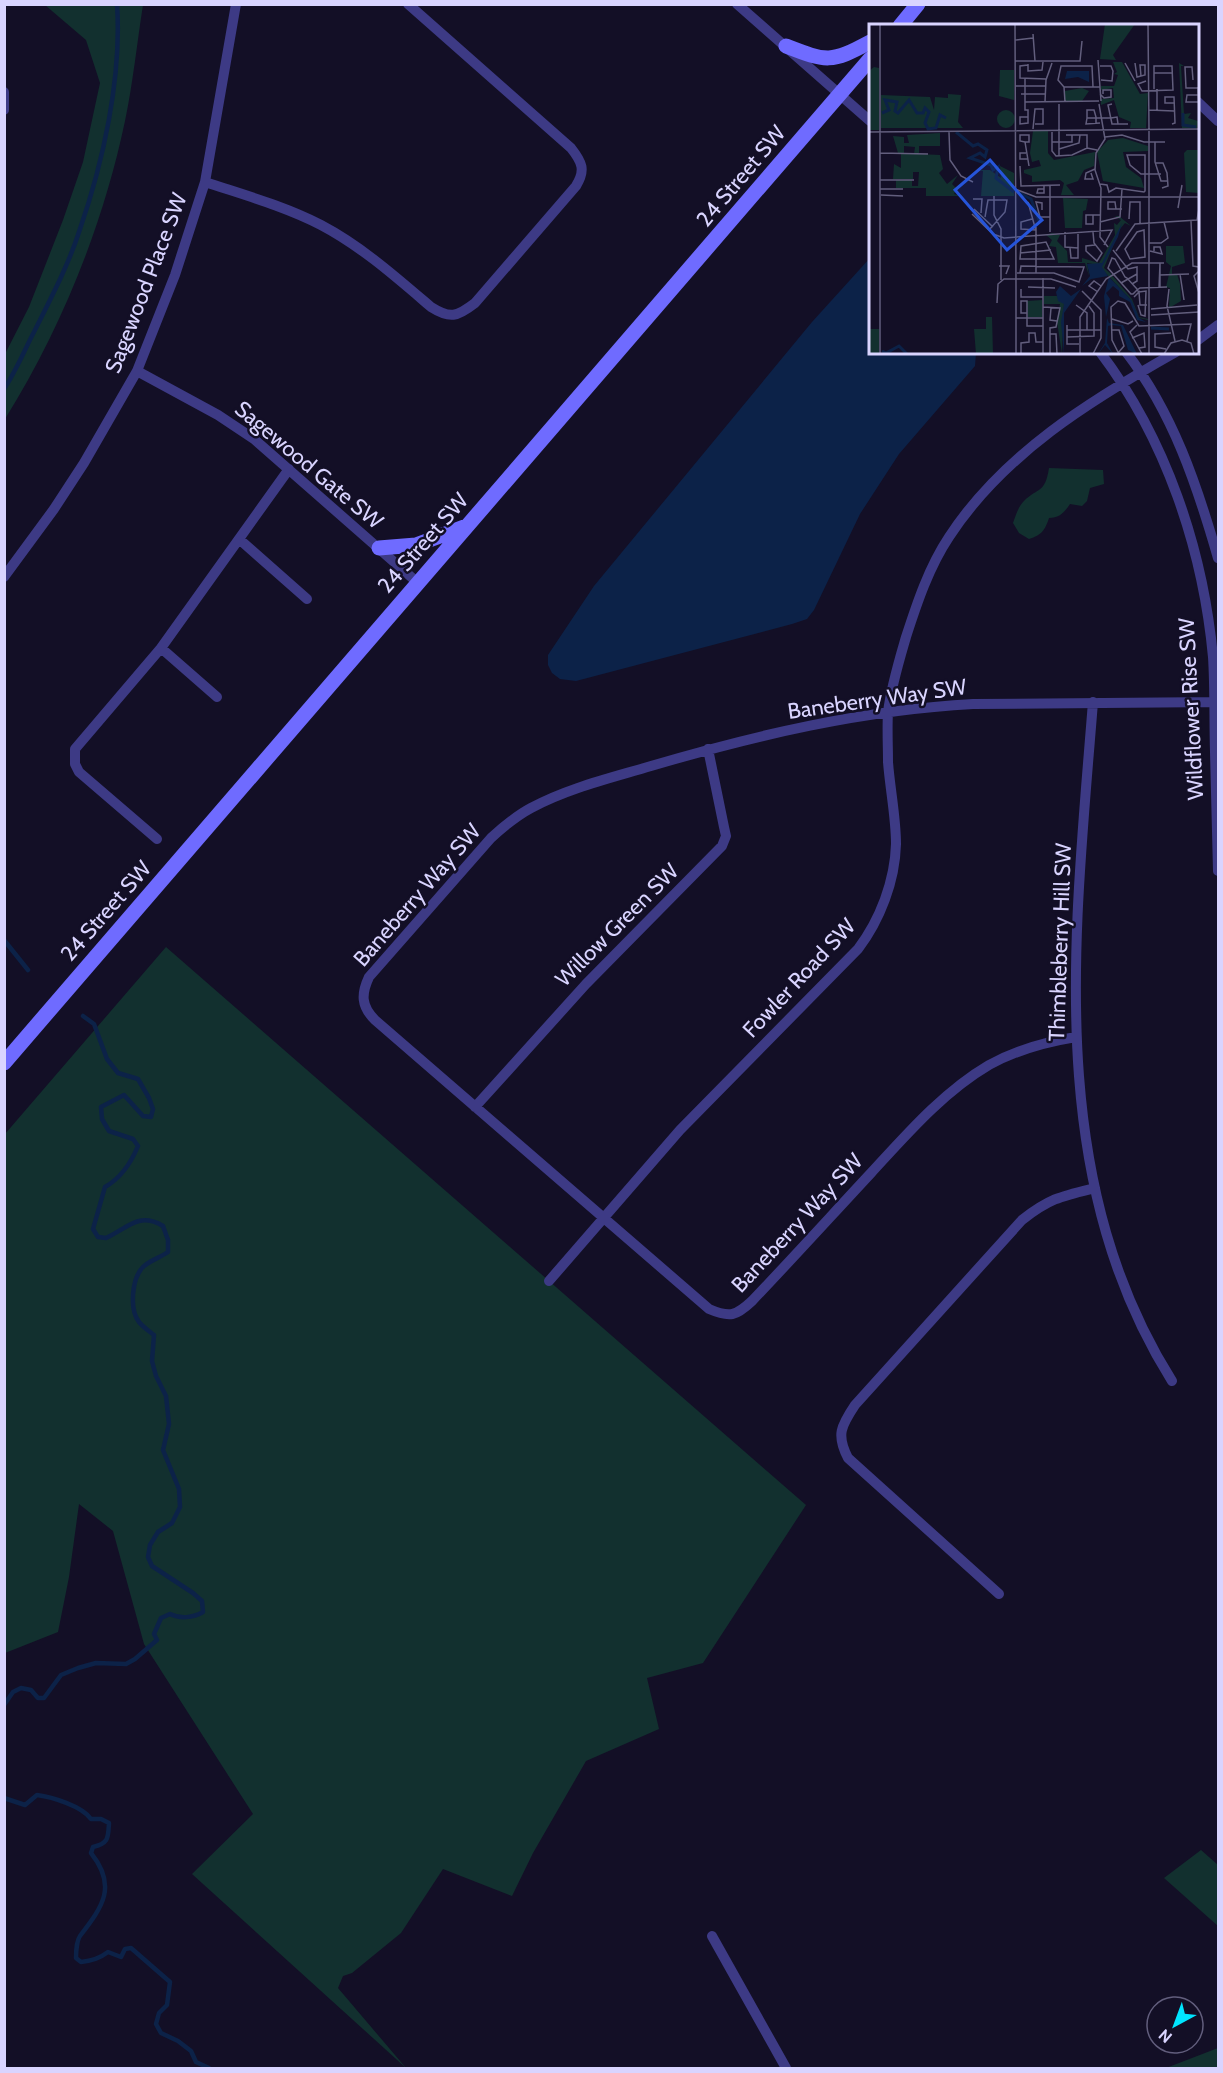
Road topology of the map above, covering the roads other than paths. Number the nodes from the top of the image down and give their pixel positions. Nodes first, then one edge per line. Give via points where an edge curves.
1 (236, 4) edge
2 (408, 4) edge
3 (737, 4) edge
4 (918, 4) edge
5 (902, 24) edge
6 (869, 43) edge
7 (786, 46) junction
8 (869, 60) edge
9 (4, 92) edge
10 (839, 94) junction
11 (1199, 104) edge
12 (4, 110) edge
13 (869, 120) edge
14 (1218, 121) edge
15 (205, 182) junction
16 (1218, 325) edge
17 (1199, 339) edge
18 (1101, 354) edge
19 (1127, 354) edge
20 (1173, 354) edge
21 (137, 371) junction
22 (1140, 373) junction
23 (1122, 385) junction
24 (289, 469) junction
25 (467, 526) junction
26 (239, 539) junction
27 (379, 549) junction
28 (1218, 558) edge
29 (4, 577) edge
30 (418, 583) junction
31 (307, 598) dead end
32 (161, 648) junction
33 (217, 697) dead end
34 (1093, 702) junction
35 (1216, 702) edge
36 (888, 712) junction
37 (708, 749) junction
38 (157, 839) dead end
39 (1218, 871) edge
40 (1076, 1037) junction
41 (6, 1058) edge
42 (475, 1107) junction
43 (1095, 1188) junction
44 (603, 1218) junction
45 (549, 1281) dead end
46 (1172, 1381) dead end
47 (999, 1594) dead end
48 (712, 1936) dead end
49 (786, 2068) edge

1 - 15 street, Sagewood Place SW
2 - 15 street via 571,148 582,165 582,177 576,186 475,303 452,316 440,313 379,262 321,226 280,207
3 - 7 street
4 - 5 street
6 - 7 street via 850,53 825,59
7 - 10 street
8 - 10 street, 24 Street SW
9 - 12 street
10 - 13 street
10 - 25 street, 24 Street SW
11 - 14 street
15 - 21 street, Sagewood Place SW via 175,275
16 - 17 street
18 - 23 street, Wildflower Rise SW
19 - 22 street
20 - 22 street, Fowler Road SW
21 - 24 street, Sagewood Gate SW via 218,414
21 - 29 street, Sagewood Place SW via 66,491
22 - 23 street, Fowler Road SW
22 - 28 street via 1176,434
23 - 35 street, Wildflower Rise SW via 1156,445 1188,527 1207,616
23 - 36 street, Fowler Road SW via 1020,456 993,482 948,538 913,614
24 - 26 street
24 - 27 street, Sagewood Gate SW
25 - 27 street via 416,545
25 - 30 street, 24 Street SW
26 - 31 street
26 - 32 street
27 - 30 street, Sagewood Gate SW
30 - 41 street, 24 Street SW
32 - 33 street
32 - 38 street via 79,743 74,756 79,772
34 - 35 street, Baneberry Way SW
34 - 36 street, Baneberry Way SW via 973,704
34 - 40 street, Thimbleberry Hill SW via 1077,916
35 - 39 street, Wildflower Rise SW
36 - 37 street, Baneberry Way SW
36 - 44 street, Fowler Road SW via 888,762 896,844 891,876 873,928 858,949 680,1130
37 - 42 street, Willow Green SW via 726,836 722,846 586,984
37 - 42 street, Baneberry Way SW via 593,783 531,808 510,821 477,852 369,977 363,988 365,1010
40 - 43 street, Thimbleberry Hill SW
40 - 44 street, Baneberry Way SW via 1015,1053 988,1066 949,1095 752,1301 734,1315 709,1309
42 - 44 street, Baneberry Way SW
43 - 46 street, Thimbleberry Hill SW via 1113,1258 1132,1308
43 - 47 street via 1060,1196 1022,1220 855,1405 841,1432 841,1444 848,1458
44 - 45 street, Fowler Road SW
48 - 49 street

